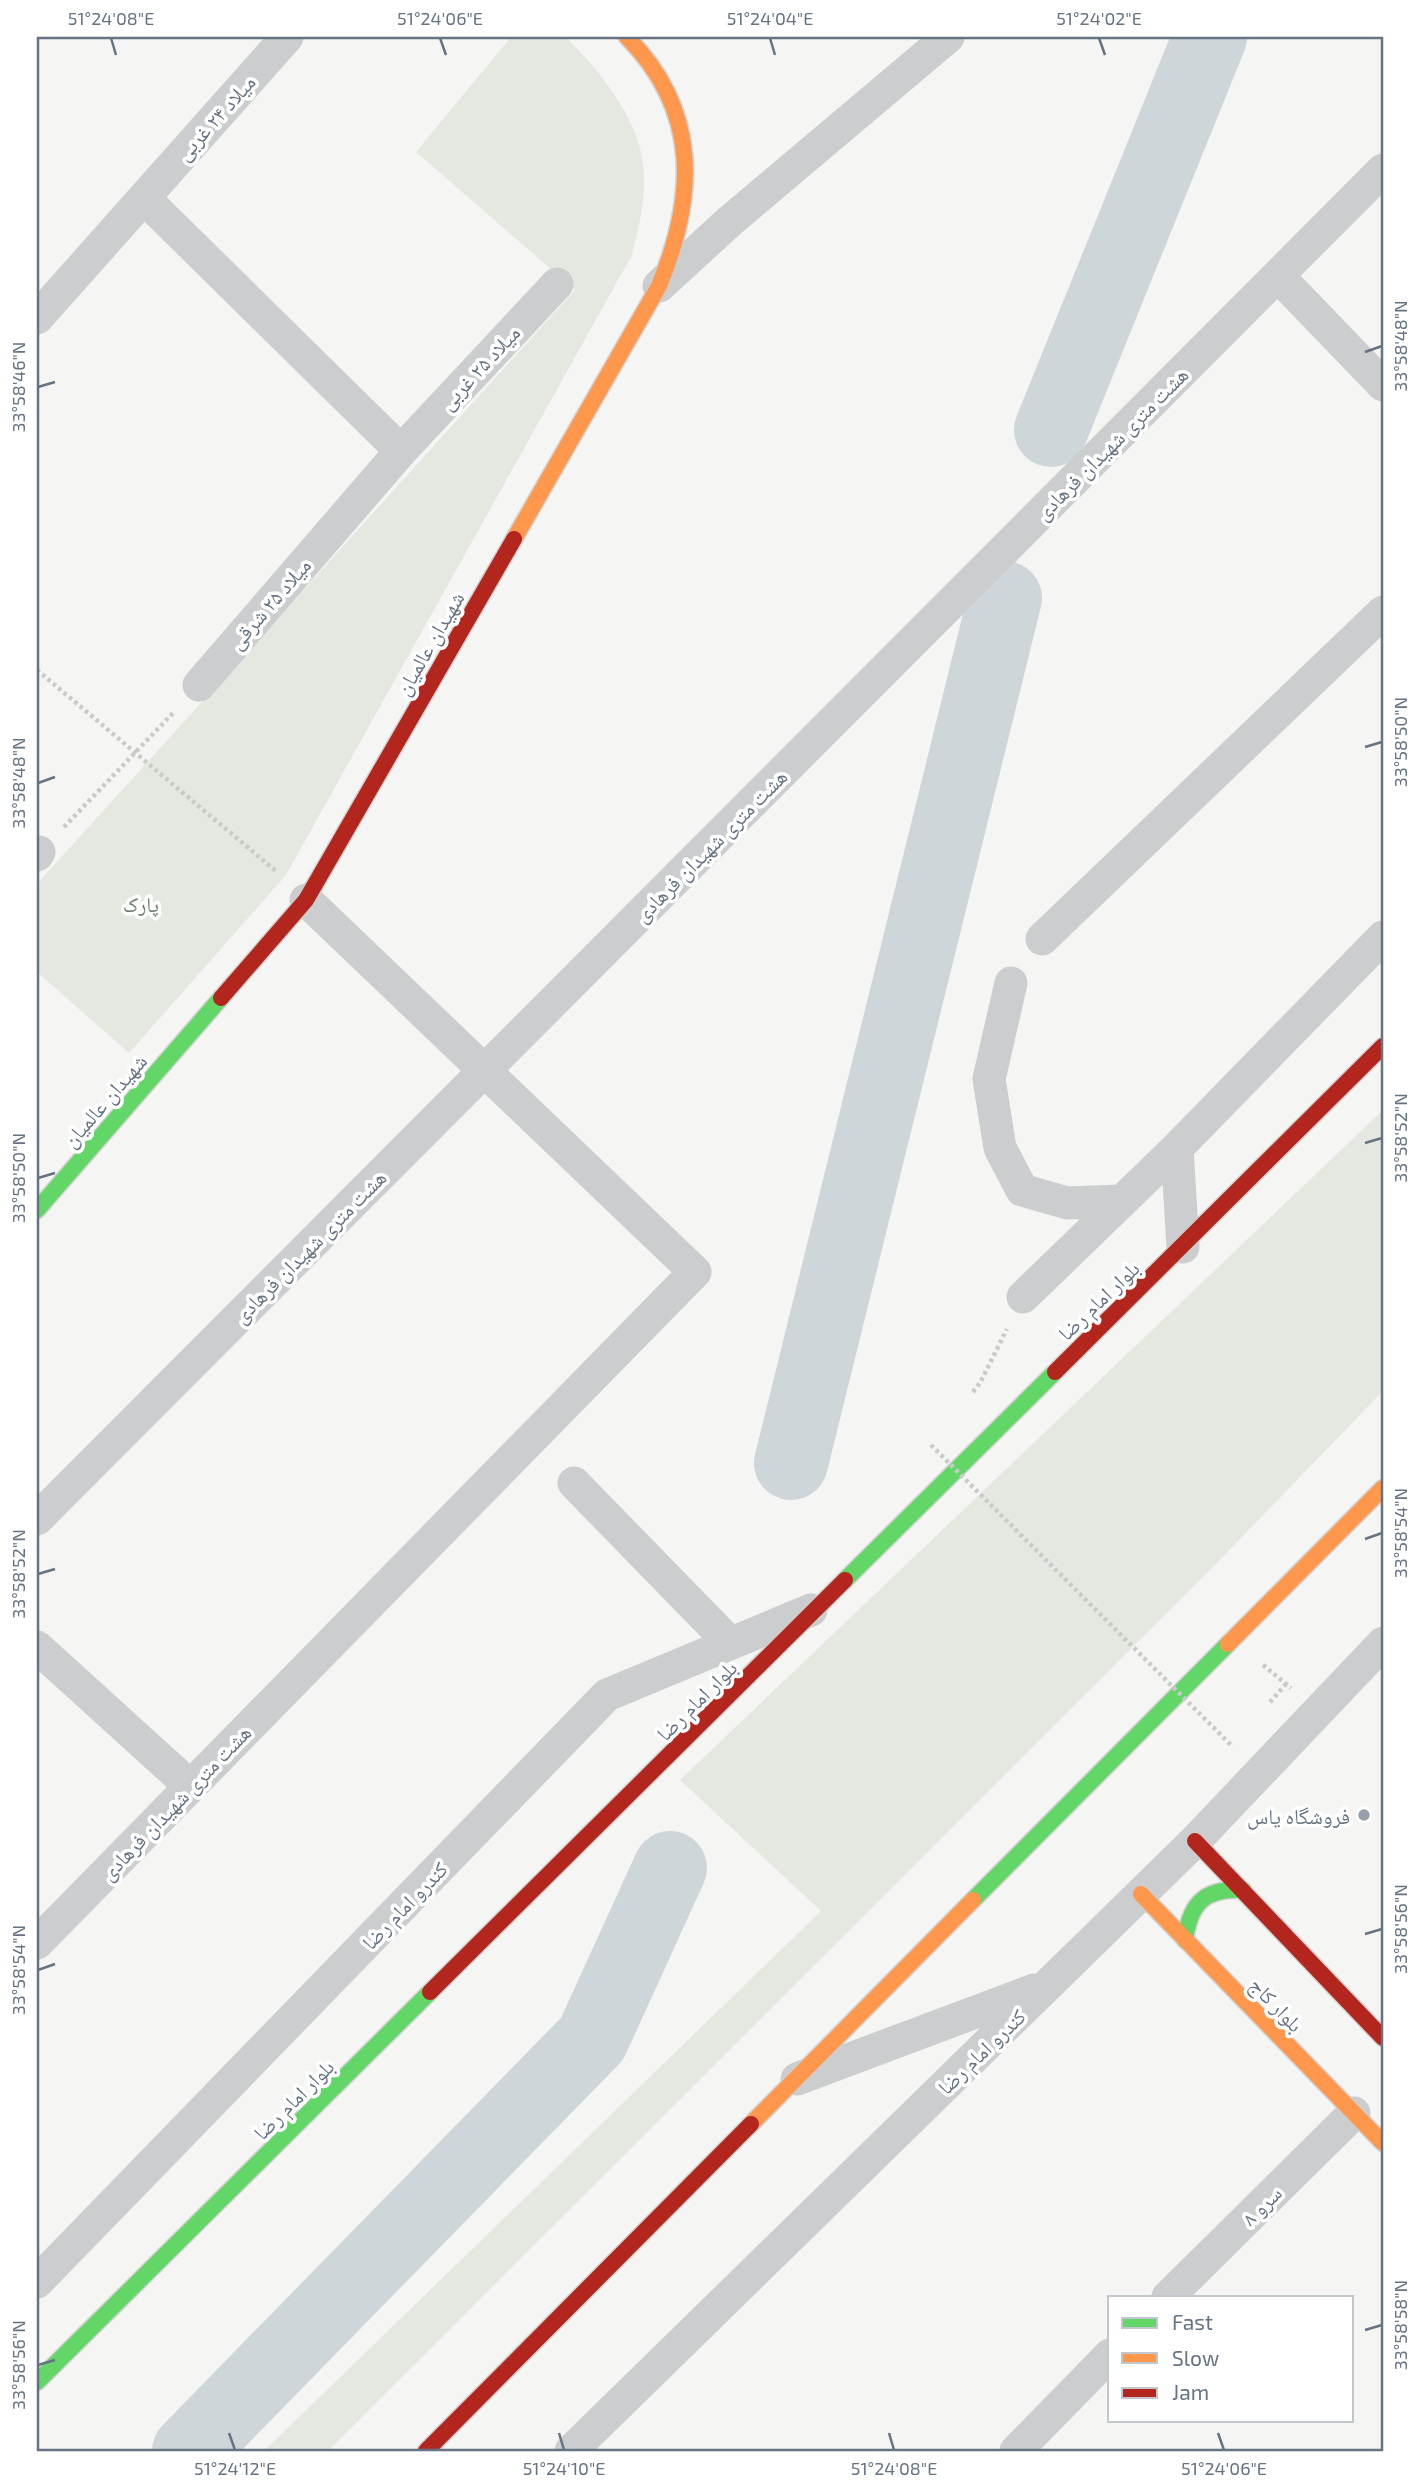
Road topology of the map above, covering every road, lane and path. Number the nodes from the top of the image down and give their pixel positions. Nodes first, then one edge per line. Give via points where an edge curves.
1 (287, 37) edge
2 (627, 37) edge
3 (948, 37) edge
4 (1383, 170) edge
5 (144, 198) junction
6 (1278, 276) junction
7 (557, 284) dead end
8 (659, 286) junction
9 (37, 318) edge
10 (1383, 384) edge
11 (401, 451) junction
12 (1383, 612) edge
13 (37, 670) edge
14 (199, 685) joint
15 (136, 754) junction
16 (38, 854) edge
17 (278, 873) dead end
18 (306, 900) junction
19 (1383, 937) edge
20 (1042, 939) dead end
21 (1011, 983) dead end
22 (1383, 1046) edge
23 (485, 1070) junction
24 (1177, 1148) junction
25 (1121, 1201) junction
26 (37, 1210) edge
27 (1183, 1247) junction
28 (1023, 1297) joint
29 (980, 1383) dead end
30 (931, 1445) dead end
31 (574, 1483) dead end
32 (1383, 1489) edge
33 (37, 1519) edge
34 (823, 1605) junction
35 (730, 1643) junction
36 (1383, 1643) edge
37 (37, 1647) edge
38 (1233, 1747) dead end
39 (190, 1786) junction
40 (1195, 1841) junction
41 (1243, 1891) junction
42 (1141, 1894) junction
43 (1185, 1940) junction
44 (37, 1943) edge
45 (1048, 1985) junction
46 (1383, 2038) edge
47 (794, 2080) junction
48 (1354, 2113) junction
49 (1383, 2143) edge
50 (37, 2282) edge
51 (1169, 2296) edge
52 (1108, 2357) edge
53 (37, 2382) edge
54 (426, 2451) edge
55 (571, 2451) edge
56 (1016, 2451) edge

1 - 5 street, میلاد ۲۴ غربی
2 - 8 main road, شهیدان عالمیان via 653,66 674,105 684,138 685,196 677,240
3 - 8 street
4 - 6 street, هشت متری شهیدان فرهادی
5 - 9 street, میلاد ۲۴ غربی
5 - 11 street
6 - 10 street
6 - 23 street, هشت متری شهیدان فرهادی
7 - 11 street, میلاد ۲۵ غربی
8 - 18 main road, شهیدان عالمیان
11 - 14 street, میلاد ۲۵ شرقی
12 - 20 street
13 - 15 path
14 - 15 path
15 - 16 path
15 - 17 path
18 - 23 street
18 - 26 main road, شهیدان عالمیان
19 - 24 street
21 - 25 street via 989,1079 1000,1148 1022,1190 1067,1203
22 - 27 main road, بلوار امام رضا
23 - 33 street, هشت متری شهیدان فرهادی
23 - 39 street, هشت متری شهیدان فرهادی via 695,1272
24 - 25 street
24 - 27 street
25 - 28 street
27 - 34 main road, بلوار امام رضا
28 - 29 path
30 - 38 path, bridge
31 - 35 street
32 - 47 main road
34 - 35 street, کندرو امام رضا
34 - 53 main road, بلوار امام رضا
35 - 50 street, کندرو امام رضا via 607,1695
36 - 40 street, کندرو امام رضا
37 - 39 street
39 - 44 street, هشت متری شهیدان فرهادی
40 - 41 main road
40 - 42 street, کندرو امام رضا
41 - 43 main road via 1219,1890 1198,1902 1189,1913
41 - 46 main road
42 - 43 main road, بلوار کاج
42 - 45 street, کندرو امام رضا
43 - 48 main road, بلوار کاج
45 - 47 street
45 - 55 street, کندرو امام رضا
47 - 54 main road
48 - 49 main road, بلوار کاج
48 - 51 street, سرو ۸
52 - 56 street

